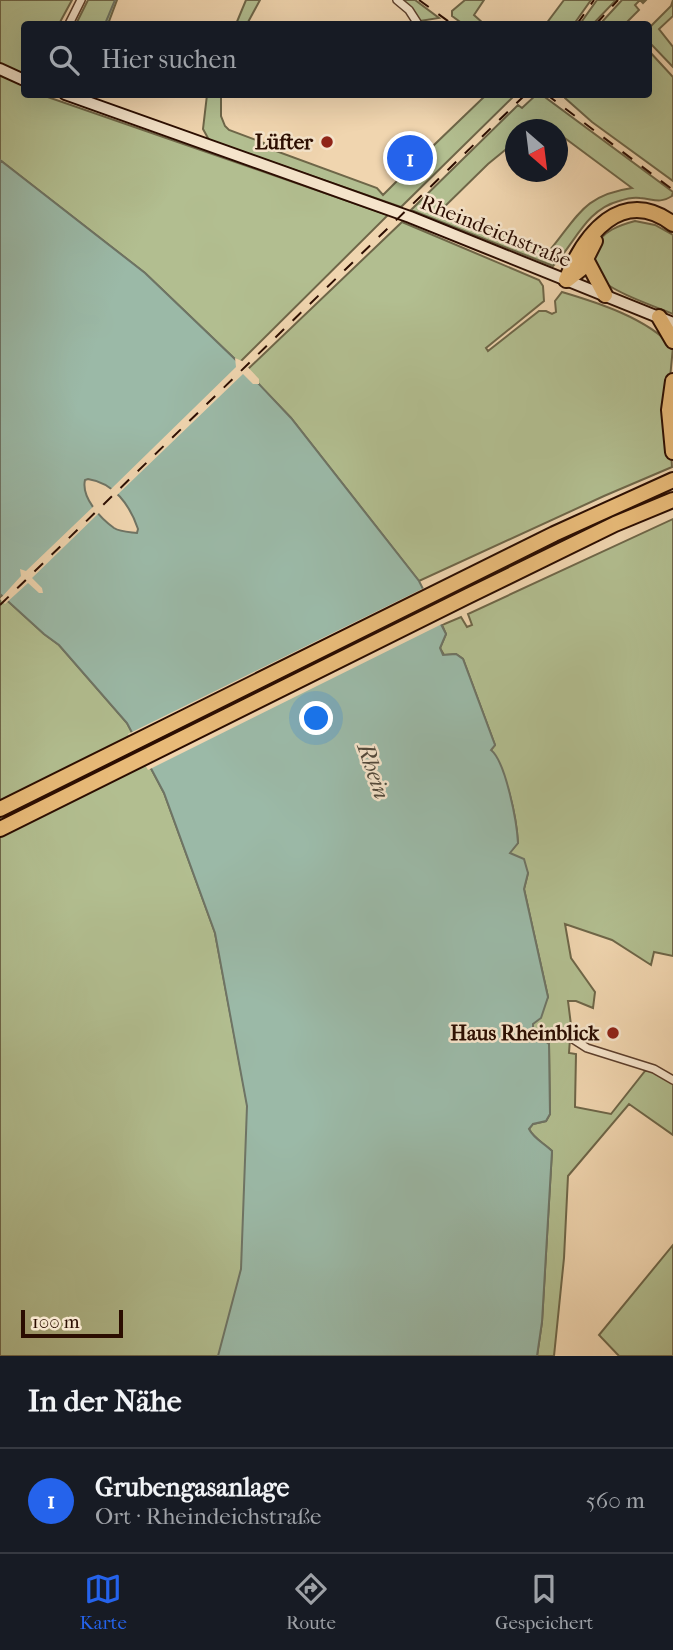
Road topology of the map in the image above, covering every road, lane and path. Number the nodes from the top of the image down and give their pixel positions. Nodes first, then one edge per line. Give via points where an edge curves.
1 (81, 0) edge
2 (397, 0) edge
3 (70, 21) edge
4 (416, 21) edge
5 (0, 69) edge
6 (21, 79) edge
7 (76, 98) edge
8 (673, 226) edge
9 (587, 261) junction
10 (566, 280) junction
11 (605, 295) junction
12 (666, 320) edge
13 (673, 341) edge
14 (673, 381) edge
15 (672, 423) edge
16 (673, 452) edge
17 (673, 481) edge
18 (673, 500) edge
19 (0, 809) edge
20 (0, 829) edge
21 (573, 1039) dead end
22 (673, 1080) edge

1 - 3 street
2 - 4 street
5 - 6 main road
7 - 10 main road, Rheindeichstraße via 410,217
8 - 9 highway via 647,218 619,220 602,231
8 - 10 highway via 658,214 640,209 617,214 591,235
9 - 10 highway
9 - 11 highway
10 - 11 main road, Rheindeichstraße
11 - 12 main road, Rheindeichstraße
12 - 13 highway
14 - 15 highway
15 - 16 highway
17 - 19 highway via 555,534
18 - 20 highway via 615,524
21 - 22 street

